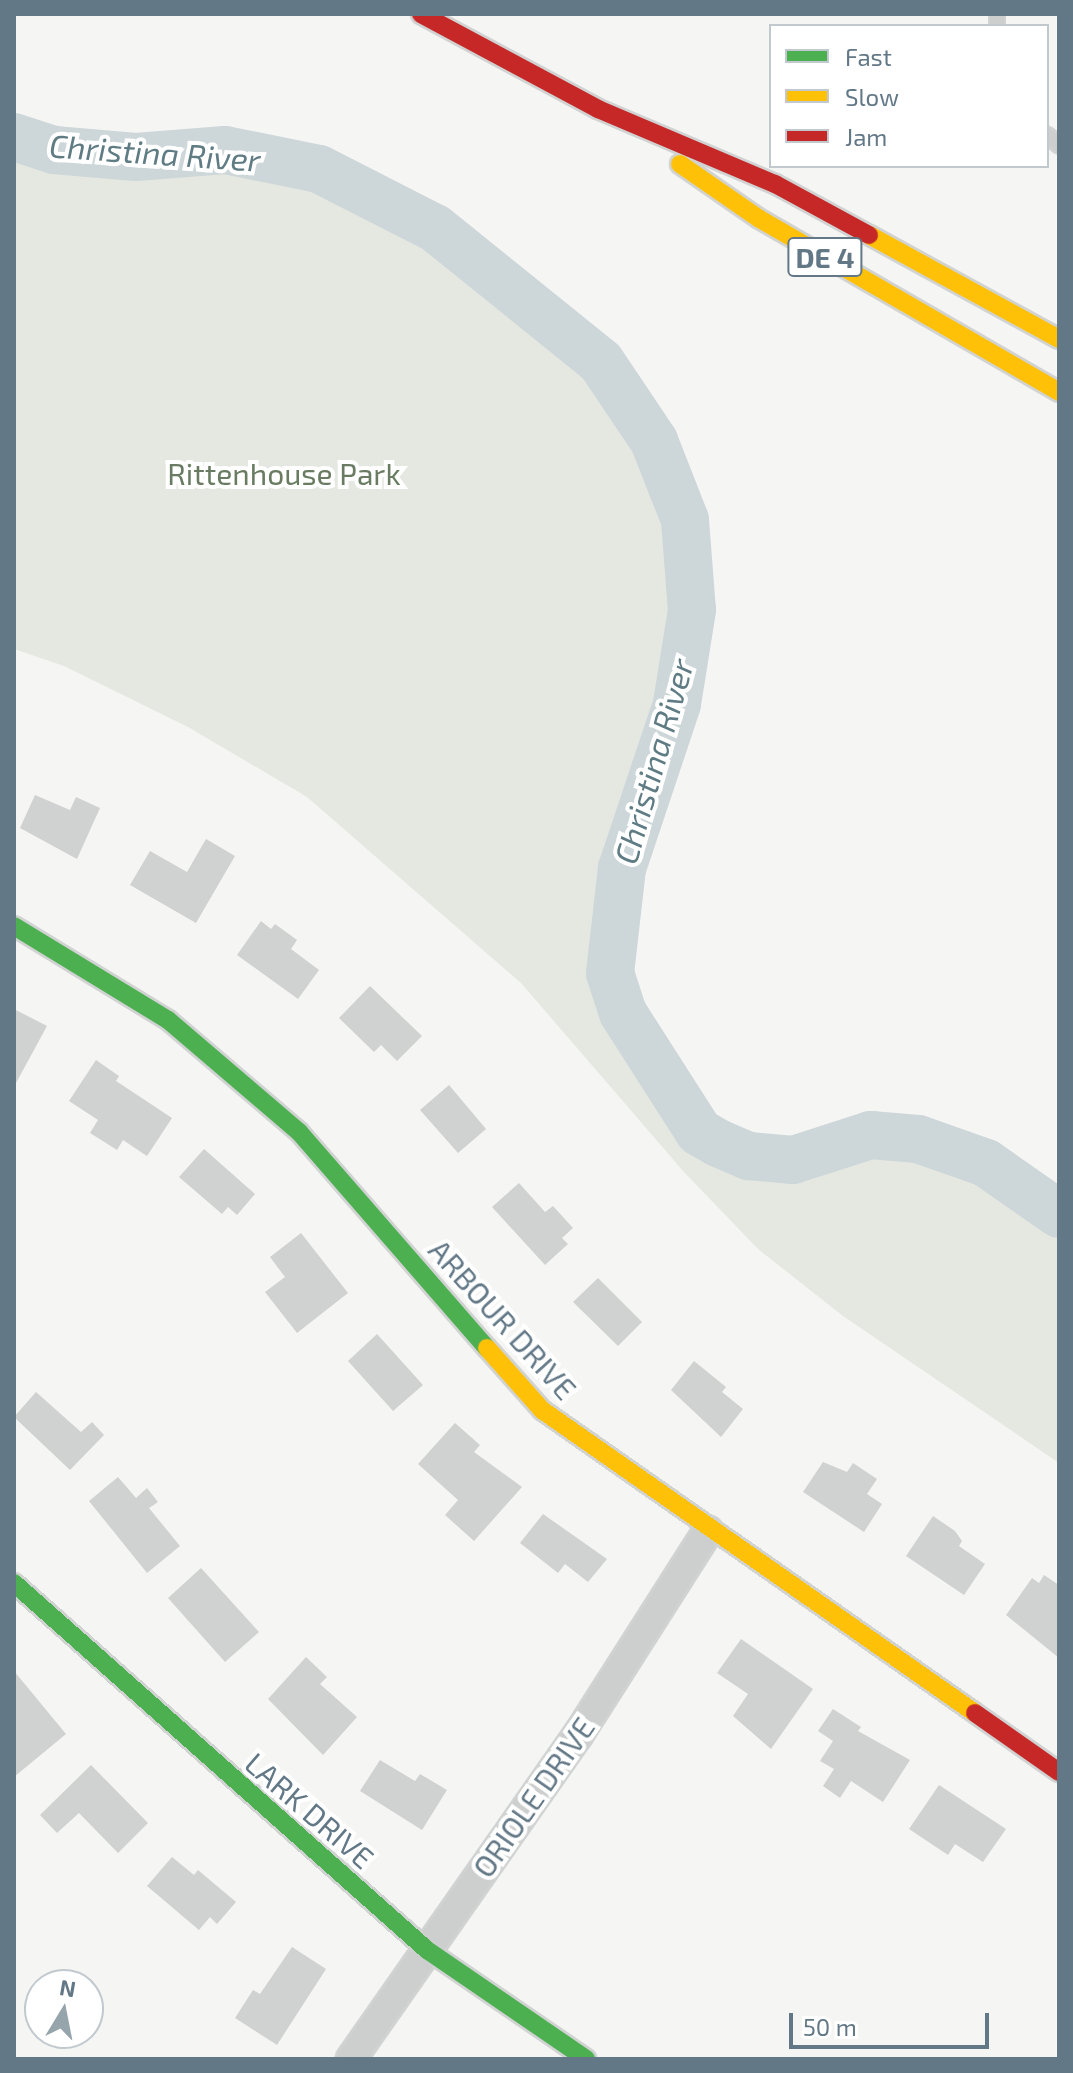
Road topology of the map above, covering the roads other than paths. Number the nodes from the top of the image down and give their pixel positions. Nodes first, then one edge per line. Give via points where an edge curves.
1 (421, 14) edge
2 (598, 109) junction
3 (1059, 339) edge
4 (1059, 392) edge
5 (14, 926) edge
6 (708, 1531) junction
7 (14, 1583) edge
8 (1059, 1772) edge
9 (427, 1950) junction
10 (351, 2059) edge
11 (586, 2059) edge

1 - 2 street, DE 4
2 - 3 street, DE 4 via 775,184
2 - 4 street, DE 4 via 758,218
5 - 6 street, ARBOUR DRIVE via 168,1020 299,1132 542,1410
6 - 8 street, ARBOUR DRIVE
6 - 9 street, ORIOLE DRIVE via 578,1735
7 - 9 street, LARK DRIVE
9 - 10 street, ORIOLE DRIVE
9 - 11 street, LARK DRIVE

